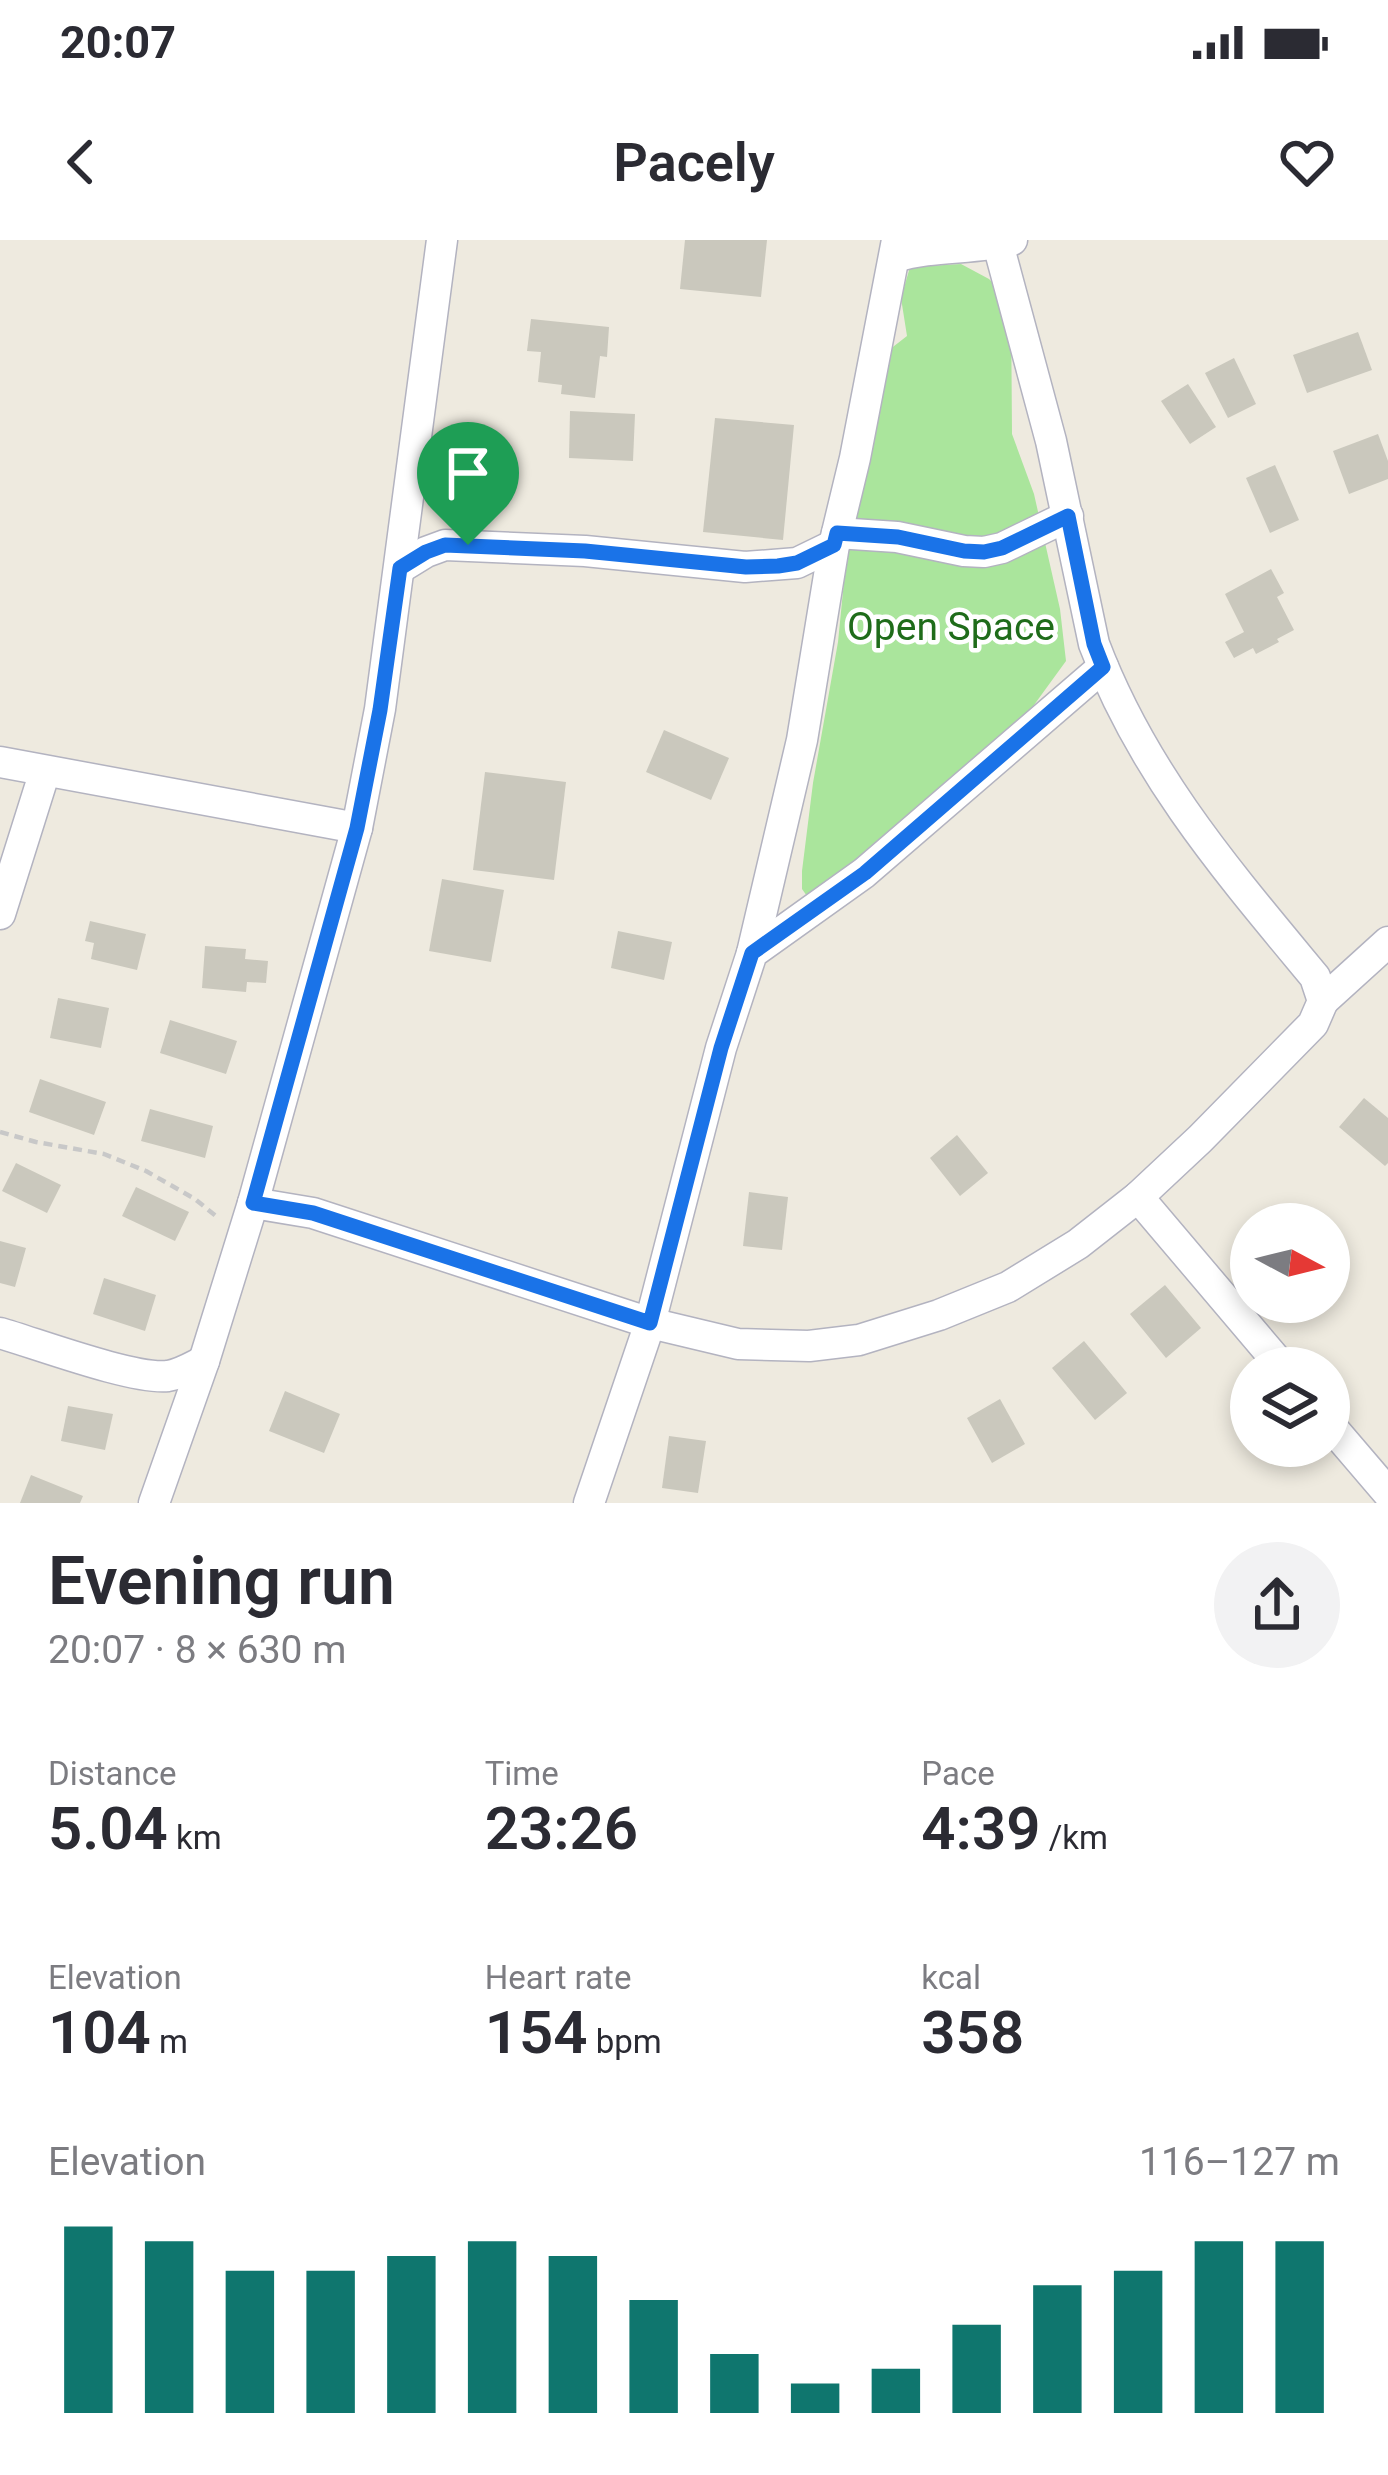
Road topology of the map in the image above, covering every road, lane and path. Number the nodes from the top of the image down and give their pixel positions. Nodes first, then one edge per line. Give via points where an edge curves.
1 (442, 240) edge
2 (1005, 242) edge
3 (896, 248) edge
4 (1068, 516) junction
5 (836, 539) junction
6 (400, 568) junction
7 (1103, 667) junction
8 (0, 762) edge
9 (45, 771) junction
10 (357, 828) junction
11 (0, 914) edge
12 (1388, 942) edge
13 (752, 953) junction
14 (1324, 1001) junction
15 (0, 1132) edge
16 (1138, 1197) junction
17 (250, 1212) junction
18 (650, 1323) junction
19 (0, 1333) edge
20 (1265, 1347) edge
21 (204, 1361) junction
22 (1350, 1449) edge
23 (1388, 1493) edge
24 (154, 1503) edge
25 (589, 1503) edge

1 - 6 street
2 - 3 street
2 - 4 street
3 - 5 street
4 - 5 street via 984,552 898,537
4 - 7 street
5 - 6 street via 778,566 445,545
5 - 13 street via 802,740
6 - 10 street
7 - 13 street via 865,873
7 - 14 street via 1180,810 1315,977
8 - 9 street
9 - 10 street
9 - 11 street
10 - 17 street
12 - 14 street
13 - 18 street
14 - 16 street via 1313,1024
15 - 17 path via 104,1154 217,1217
16 - 18 street via 1008,1287 859,1340 738,1344
16 - 20 street
17 - 18 street via 313,1213
17 - 21 street
18 - 25 street
19 - 21 street via 132,1372 175,1375
21 - 24 street
22 - 23 street

